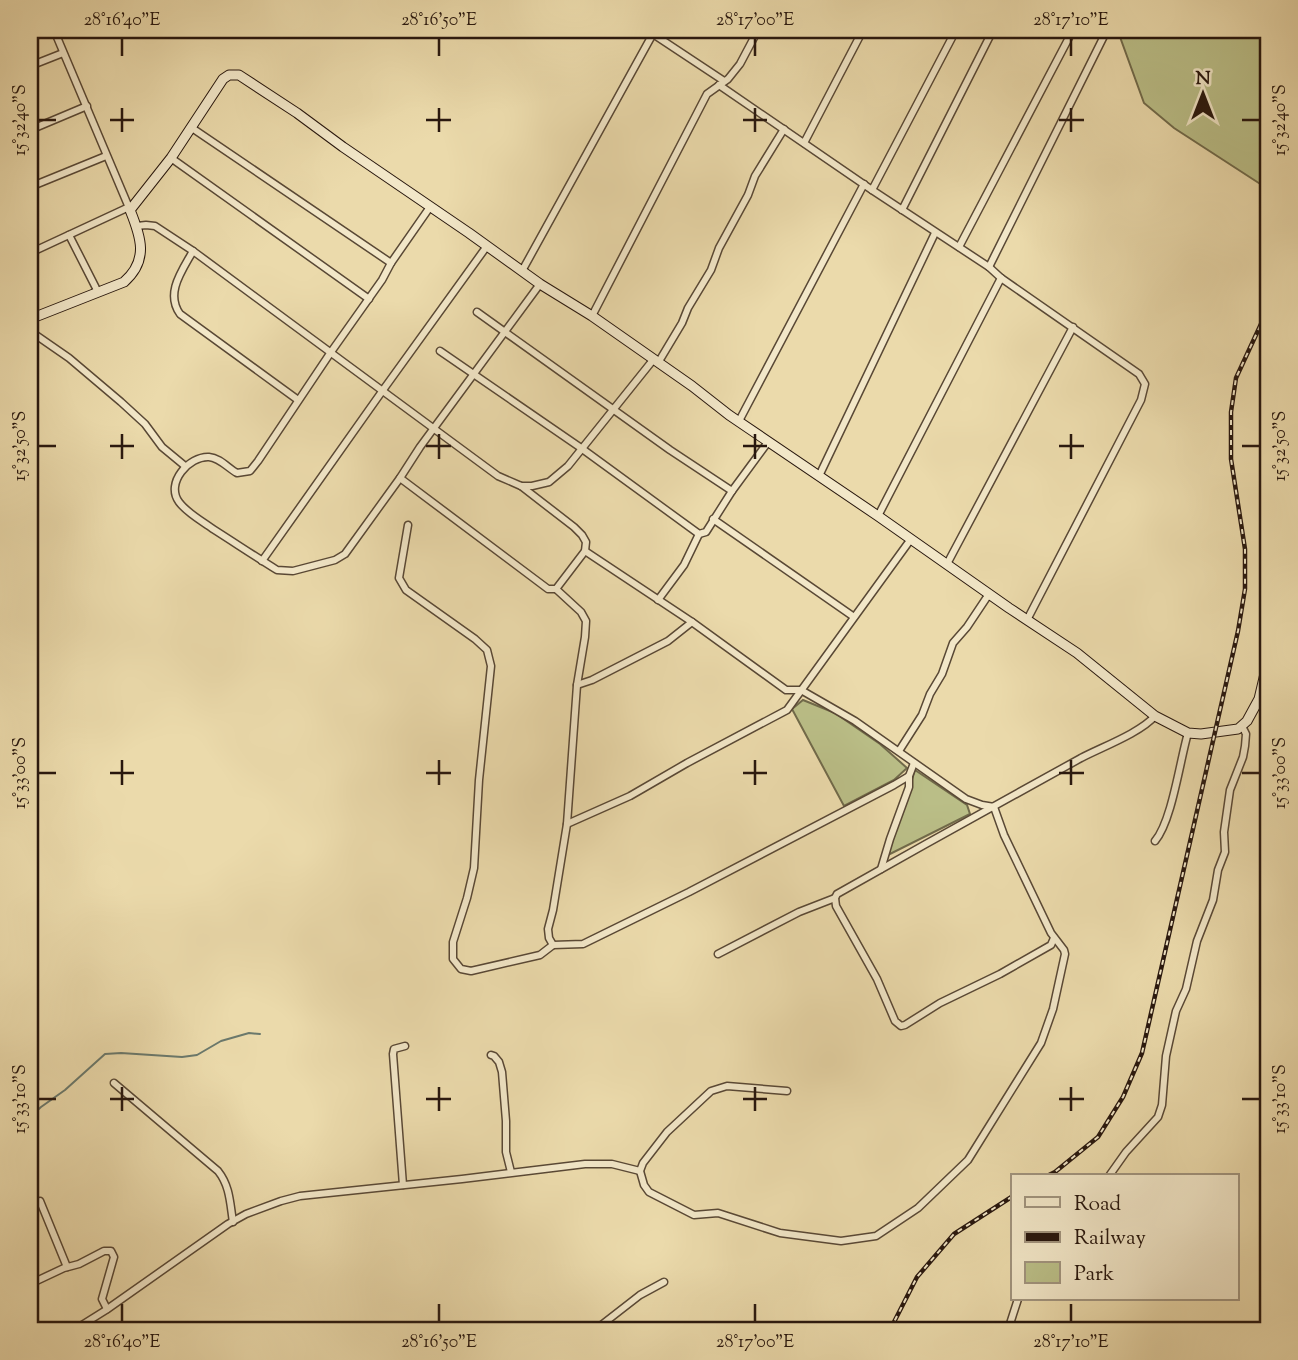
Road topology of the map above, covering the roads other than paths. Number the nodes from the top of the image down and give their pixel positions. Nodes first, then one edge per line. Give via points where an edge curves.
1 (54, 30) edge
2 (758, 30) edge
3 (863, 30) edge
4 (956, 30) edge
5 (993, 30) edge
6 (1073, 30) edge
7 (1107, 30) edge
8 (654, 32) edge
9 (64, 53) junction
10 (30, 66) edge
11 (722, 83) junction
12 (87, 106) junction
13 (192, 128) junction
14 (30, 130) edge
15 (784, 130) junction
16 (804, 143) junction
17 (106, 156) junction
18 (171, 158) junction
19 (864, 184) junction
20 (30, 187) edge
21 (872, 190) junction
22 (430, 207) junction
23 (130, 209) junction
24 (902, 210) junction
25 (137, 226) junction
26 (935, 233) junction
27 (69, 235) junction
28 (487, 246) junction
29 (959, 247) junction
30 (193, 251) junction
31 (30, 253) edge
32 (391, 263) junction
33 (989, 267) junction
34 (522, 271) junction
35 (1001, 278) junction
36 (540, 284) junction
37 (98, 292) junction
38 (369, 299) junction
39 (477, 312) dead end
40 (592, 316) junction
41 (30, 319) edge
42 (1073, 327) junction
43 (30, 331) edge
44 (505, 332) junction
45 (440, 351) dead end
46 (331, 352) junction
47 (655, 362) junction
48 (475, 374) junction
49 (383, 390) junction
50 (298, 400) junction
51 (614, 409) junction
52 (739, 421) junction
53 (434, 428) junction
54 (768, 442) junction
55 (581, 448) junction
56 (185, 467) junction
57 (819, 476) junction
58 (400, 478) junction
59 (521, 486) junction
60 (732, 491) junction
61 (878, 516) junction
62 (713, 519) junction
63 (408, 525) dead end
64 (699, 534) junction
65 (911, 539) junction
66 (585, 551) junction
67 (262, 561) junction
68 (947, 564) junction
69 (556, 589) junction
70 (989, 594) junction
71 (658, 600) junction
72 (854, 617) junction
73 (1027, 620) junction
74 (692, 622) junction
75 (1268, 661) edge
76 (577, 685) junction
77 (801, 690) junction
78 (1154, 716) junction
79 (1242, 726) junction
80 (1188, 733) junction
81 (899, 751) junction
82 (914, 764) junction
83 (909, 776) junction
84 (994, 807) junction
85 (567, 824) junction
86 (1155, 841) dead end
87 (881, 869) junction
88 (835, 898) junction
89 (1054, 938) junction
90 (553, 945) junction
91 (718, 954) dead end
92 (405, 1046) dead end
93 (491, 1055) dead end
94 (114, 1083) dead end
95 (787, 1091) dead end
96 (640, 1171) junction
97 (511, 1172) junction
98 (1110, 1174) edge
99 (403, 1185) junction
100 (40, 1201) dead end
101 (233, 1222) junction
102 (67, 1267) junction
103 (664, 1282) dead end
104 (30, 1284) edge
105 (1018, 1300) edge
106 (107, 1309) junction
107 (74, 1330) edge
108 (595, 1330) edge
109 (1008, 1330) edge

1 - 9 street
2 - 11 street via 740,64
3 - 16 street
4 - 21 street
5 - 24 street
6 - 29 street
7 - 33 street
8 - 11 street
8 - 34 street
9 - 10 street
9 - 12 street
11 - 15 street
11 - 40 street via 707,94
12 - 14 street
12 - 17 street
13 - 18 street
13 - 22 street via 223,79 239,75
13 - 32 street
15 - 16 street
15 - 47 street via 755,176 711,271
16 - 19 street
17 - 20 street
17 - 23 street
18 - 23 street
18 - 38 street
19 - 21 street
19 - 52 street
21 - 24 street
22 - 28 street
22 - 32 street
23 - 25 street
23 - 27 street
24 - 26 street
25 - 30 street via 155,226
25 - 37 street via 142,249 134,273
26 - 29 street
26 - 57 street
27 - 31 street
27 - 37 street
28 - 34 street
28 - 49 street
29 - 33 street
30 - 46 street
30 - 50 street via 174,290 175,307
32 - 38 street
33 - 35 street
34 - 36 street
35 - 42 street
35 - 61 street
36 - 40 street
36 - 44 street
37 - 41 street
38 - 46 street
39 - 44 street
40 - 47 street
42 - 68 street
42 - 73 street via 1139,374 1145,384 1141,400
43 - 56 street via 121,402
44 - 48 street
44 - 51 street
45 - 48 street
46 - 49 street
46 - 50 street
47 - 51 street
47 - 52 street
48 - 53 street
48 - 55 street
49 - 53 street
49 - 67 street
50 - 56 street via 250,471 237,473 207,457
51 - 55 street
51 - 60 street
52 - 54 street
53 - 58 street
53 - 59 street via 498,476
54 - 57 street
54 - 60 street
55 - 59 street via 549,482
55 - 64 street
56 - 67 street via 176,482 179,503
57 - 61 street
58 - 67 street via 345,555 284,572
58 - 69 street via 548,589
59 - 66 street via 582,535
60 - 62 street
61 - 65 street
62 - 64 street via 706,532
62 - 72 street
63 - 90 street via 399,578 406,590 475,639 487,650 491,666 474,868 453,942 453,959 461,969 471,971 540,954
64 - 71 street via 684,565
65 - 68 street
65 - 72 street
66 - 69 street
66 - 71 street
68 - 70 street
69 - 76 street via 586,621
70 - 73 street
70 - 81 street via 953,643 922,715
71 - 74 street
72 - 77 street
73 - 78 street via 1077,653
74 - 76 street via 668,640
74 - 77 street via 786,690
75 - 79 street via 1259,699
76 - 85 street
77 - 81 street
77 - 85 street via 787,710 630,796
78 - 80 street
78 - 84 street via 1141,728
79 - 80 street via 1231,731
79 - 98 street via 1245,746 1230,790 1225,852 1176,1011 1162,1105 1158,1117
80 - 86 street via 1162,832
81 - 82 street
82 - 83 street
82 - 84 street via 966,799
83 - 87 street
83 - 90 street via 583,944
84 - 87 street
84 - 89 street
85 - 90 street via 548,929
87 - 88 street
88 - 89 street via 901,1026 1051,945
88 - 91 street
89 - 96 street via 1064,950 1064,961 1041,1043 968,1160 918,1208 876,1236 841,1241 780,1233 718,1213 694,1214 649,1192
92 - 99 street via 394,1049 393,1054
93 - 97 street via 502,1072
94 - 101 street via 218,1171 228,1188
95 - 96 street via 727,1086 711,1091 667,1132
96 - 97 street via 595,1164
97 - 99 street
99 - 101 street via 300,1196
100 - 102 street
101 - 106 street
102 - 104 street
102 - 106 street via 111,1251 114,1256 102,1296
103 - 108 street
105 - 109 street
106 - 107 street

